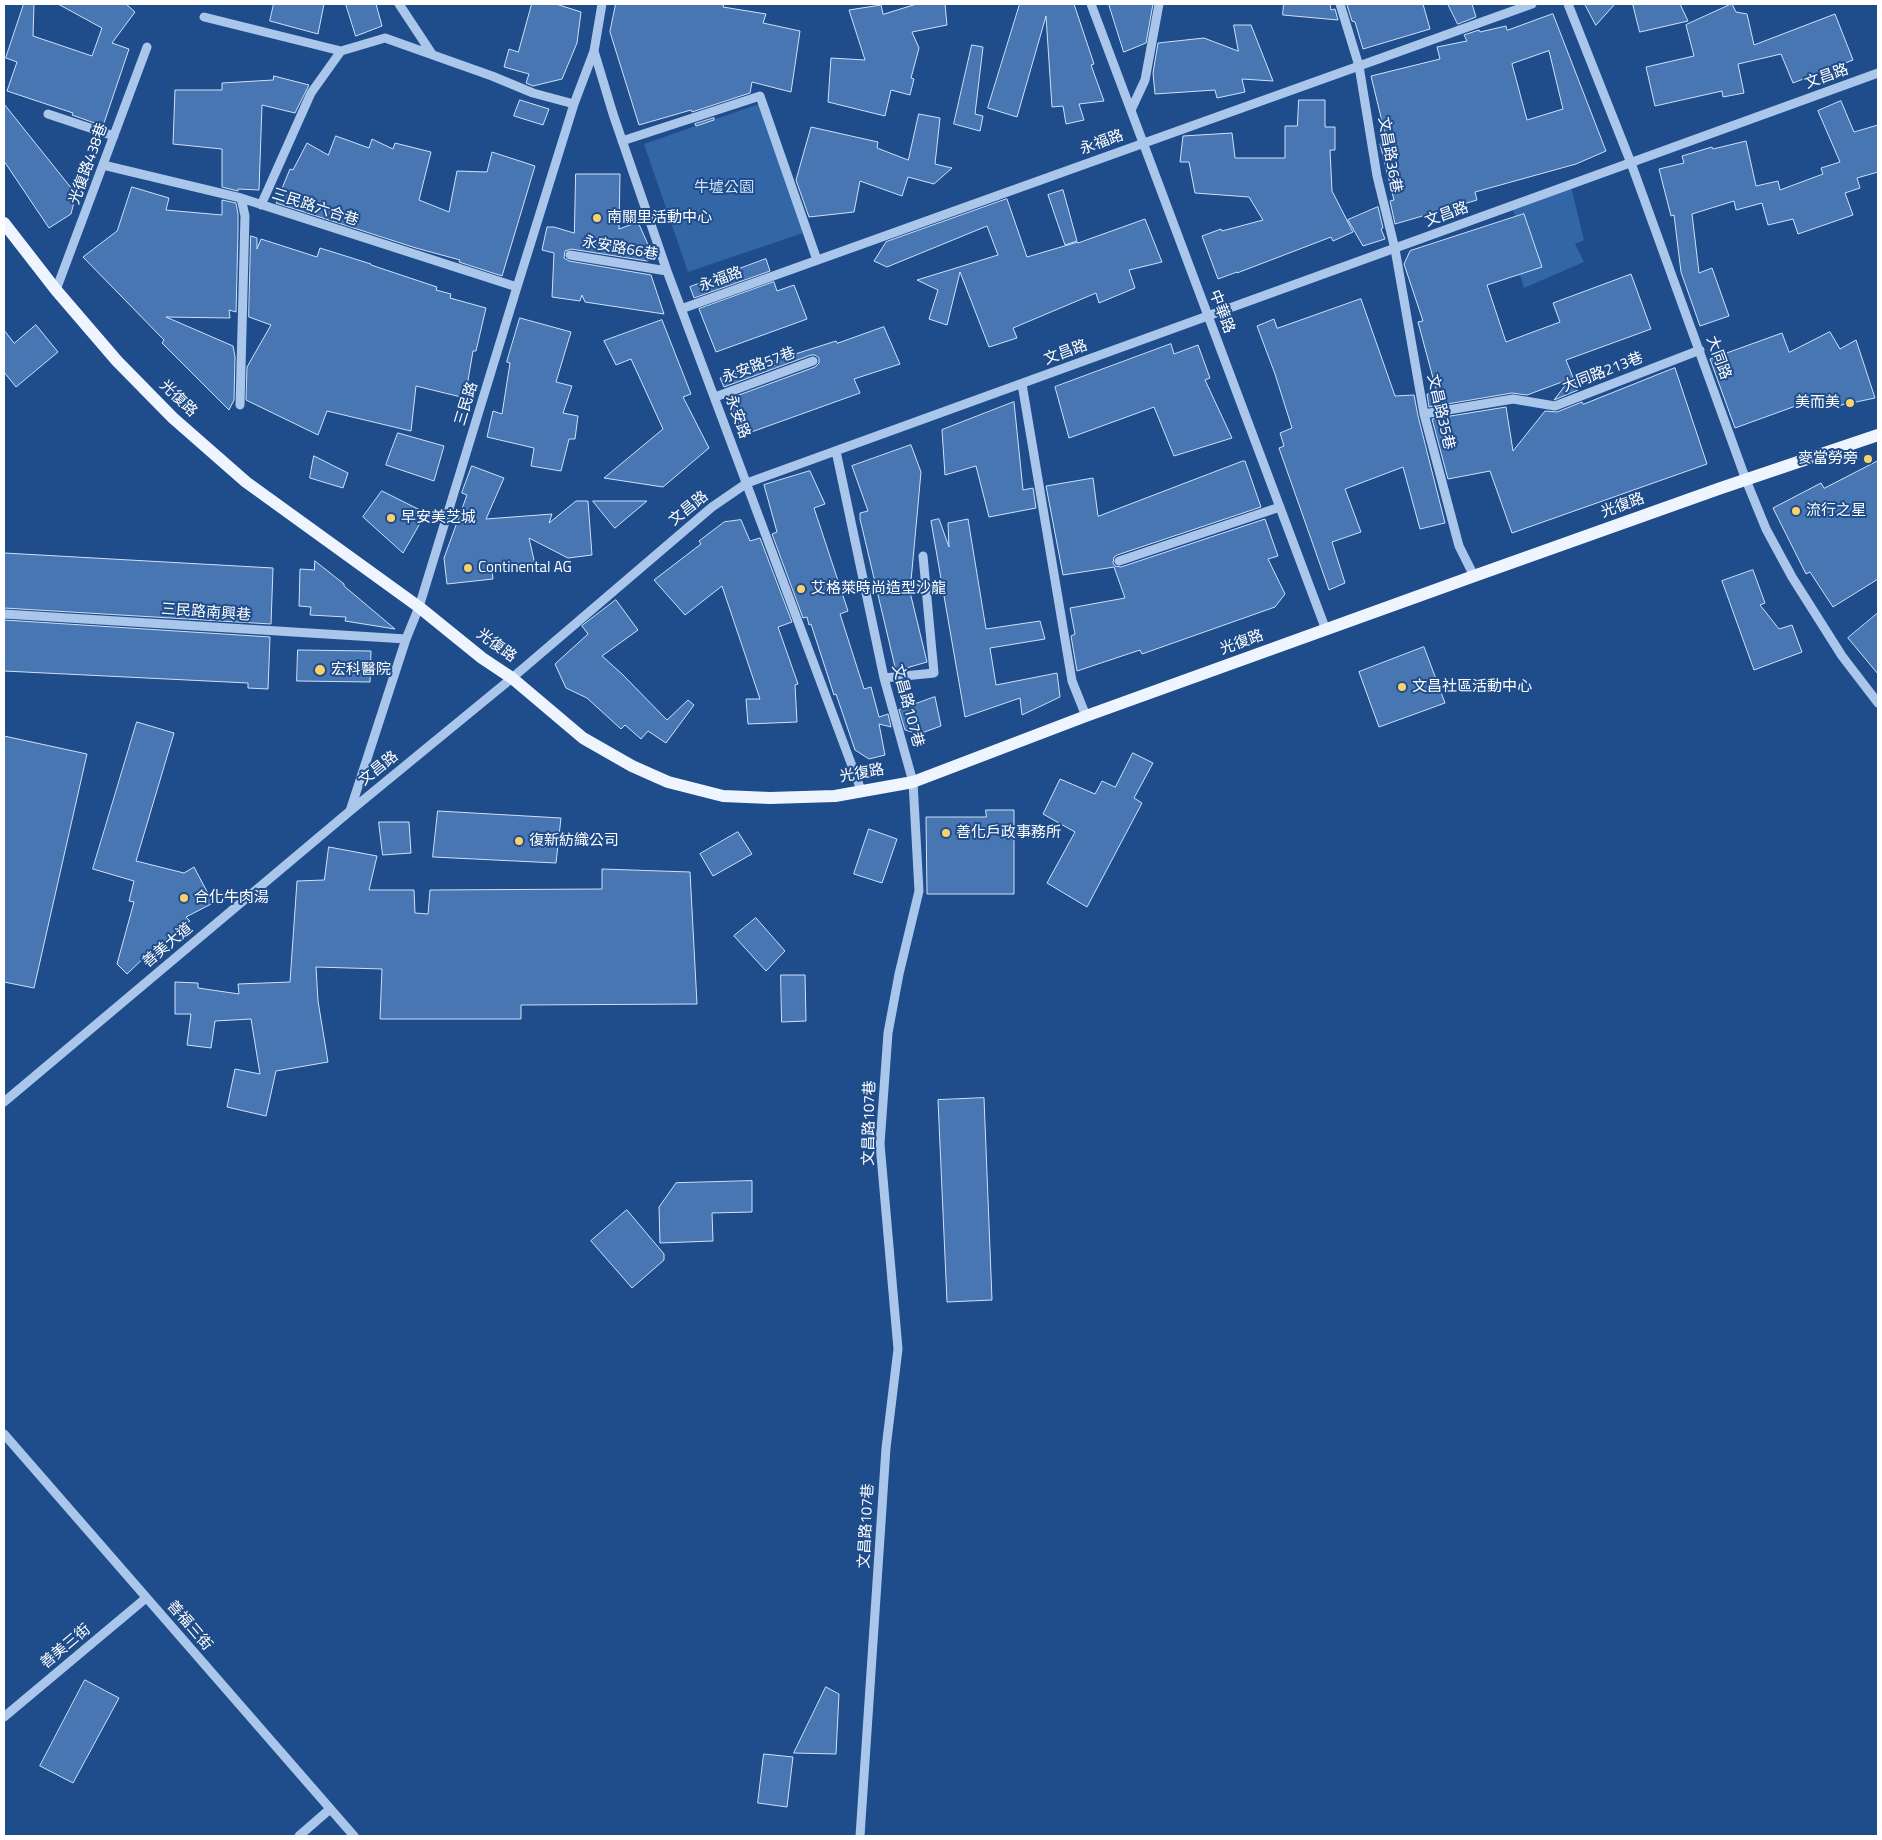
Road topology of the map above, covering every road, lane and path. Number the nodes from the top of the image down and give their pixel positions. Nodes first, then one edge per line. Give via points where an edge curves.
1 (399, 4) edge
2 (602, 4) edge
3 (1091, 4) edge
4 (1159, 4) edge
5 (1340, 4) edge
6 (1532, 4) edge
7 (1568, 4) edge
8 (204, 17) dead end
9 (147, 47) dead end
10 (341, 51) junction
11 (594, 51) junction
12 (432, 54) junction
13 (1359, 66) junction
14 (1878, 73) edge
15 (574, 104) junction
16 (1131, 110) junction
17 (48, 114) dead end
18 (114, 136) junction
19 (622, 141) junction
20 (1144, 143) junction
21 (1631, 163) junction
22 (104, 165) junction
23 (241, 198) junction
24 (262, 205) junction
25 (4, 223) edge
26 (1394, 249) junction
27 (570, 255) dead end
28 (817, 260) junction
29 (667, 271) junction
30 (516, 286) junction
31 (56, 290) junction
32 (681, 309) junction
33 (1208, 316) junction
34 (1700, 350) junction
35 (813, 361) dead end
36 (1022, 384) junction
37 (715, 397) junction
38 (240, 405) dead end
39 (1424, 414) junction
40 (1878, 435) edge
41 (836, 451) junction
42 (1746, 480) junction
43 (747, 483) junction
44 (1280, 507) junction
45 (924, 556) dead end
46 (1119, 561) dead end
47 (1474, 576) junction
48 (420, 608) junction
49 (4, 614) edge
50 (1326, 630) junction
51 (406, 639) junction
52 (512, 678) junction
53 (884, 678) junction
54 (1878, 703) edge
55 (1086, 716) junction
56 (913, 782) junction
57 (861, 790) junction
58 (350, 811) junction
59 (4, 1102) edge
60 (4, 1434) edge
61 (146, 1598) junction
62 (4, 1717) edge
63 (330, 1809) junction
64 (299, 1836) edge
65 (354, 1836) edge
66 (860, 1836) edge

1 - 12 street
2 - 11 street, 三民路
3 - 16 street, 中華路
4 - 16 street via 1144,80
5 - 13 street, 文昌路36巷
6 - 13 street, 永福路
7 - 21 street, 大同路
8 - 10 street
9 - 18 street, 光復路438巷
10 - 12 street via 385,38
10 - 24 street via 311,93
11 - 15 street, 三民路
11 - 19 street, 永安路
12 - 15 street via 533,93
13 - 20 street, 永福路
13 - 26 street, 文昌路36巷 via 1377,176
14 - 21 street, 文昌路
15 - 30 street, 三民路
16 - 20 street, 中華路
17 - 18 street
18 - 22 street, 光復路438巷
19 - 28 street via 760,96
19 - 29 street, 永安路
20 - 28 street, 永福路
20 - 33 street, 中華路
21 - 26 street, 文昌路
21 - 34 street, 大同路
22 - 23 street, 三民路六合巷
22 - 31 street, 光復路438巷
23 - 24 street, 三民路六合巷
23 - 38 street via 245,216
24 - 30 street, 三民路六合巷
25 - 31 main road, 光復路
26 - 33 street, 文昌路
26 - 39 street, 文昌路35巷
27 - 29 street, 永安路66巷
28 - 32 street, 永福路
29 - 32 street, 永安路
30 - 48 street, 三民路
31 - 48 main road, 光復路 via 117,361 218,458 246,482
32 - 37 street, 永安路
33 - 36 street, 文昌路
33 - 44 street, 中華路
34 - 39 street, 大同路213巷 via 1555,406 1513,399
34 - 42 street, 大同路
35 - 37 street, 永安路57巷
36 - 41 street, 文昌路
36 - 55 street via 1072,681
37 - 43 street, 永安路
39 - 47 street, 文昌路35巷 via 1459,546
40 - 42 main road, 光復路
41 - 43 street, 文昌路
41 - 53 street, 文昌路107巷
42 - 47 main road, 光復路
42 - 54 street, 大同路 via 1769,535 1796,584 1842,656
43 - 52 street, 文昌路 via 712,507
43 - 57 street, 永安路
44 - 46 street
44 - 50 street, 中華路
45 - 53 street via 934,673
47 - 50 main road, 光復路
48 - 51 street, 三民路
48 - 52 main road, 光復路
49 - 51 street, 三民路南興巷
50 - 55 main road, 光復路
51 - 58 street, 三民路
52 - 57 main road, 光復路 via 583,738 668,782 722,796 770,798 835,796
52 - 58 street, 文昌路
53 - 56 street, 文昌路107巷
55 - 56 main road, 光復路
56 - 57 main road, 光復路
56 - 66 street, 文昌路107巷 via 919,891 888,1033 880,1144 898,1349 886,1448
58 - 59 street, 善美大道
60 - 61 street, 善福三街
61 - 62 street, 善美三街
61 - 63 street, 善福三街
63 - 64 street
63 - 65 street, 善福三街

